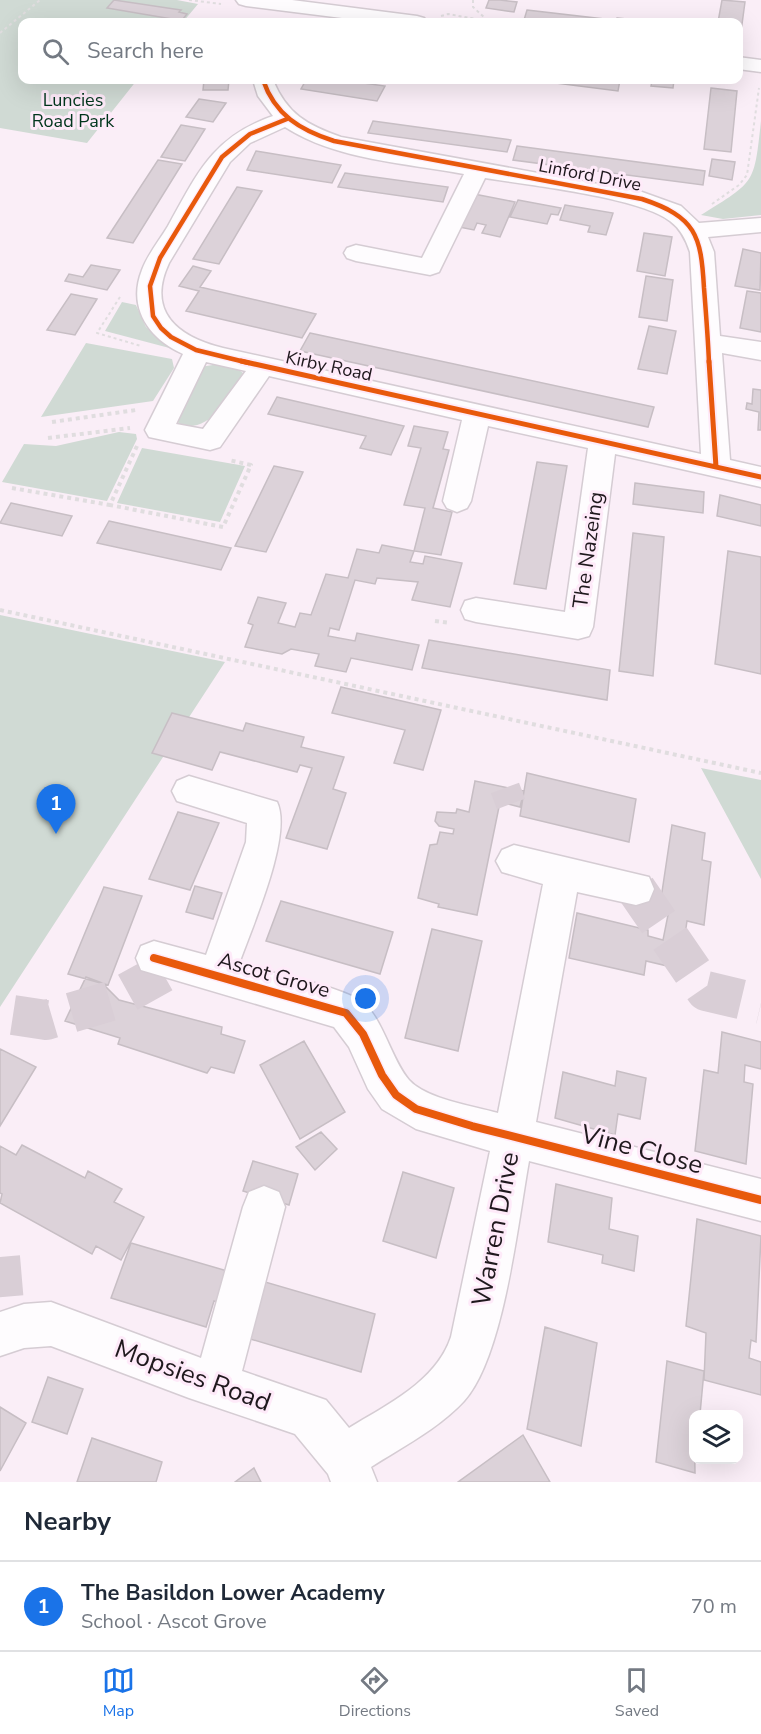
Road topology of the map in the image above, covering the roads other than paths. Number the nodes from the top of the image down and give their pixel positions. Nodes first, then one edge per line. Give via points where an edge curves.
1 (246, 0) edge
2 (287, 14) edge
3 (352, 18) edge
4 (743, 66) edge
5 (760, 75) edge
6 (265, 84) edge
7 (287, 119) junction
8 (478, 169) junction
9 (700, 221) junction
10 (761, 225) edge
11 (356, 253) dead end
12 (710, 343) junction
13 (198, 351) junction
14 (761, 351) edge
15 (263, 366) junction
16 (477, 415) junction
17 (603, 443) junction
18 (716, 467) junction
19 (761, 477) edge
20 (457, 501) dead end
21 (476, 610) dead end
22 (189, 790) dead end
23 (514, 861) dead end
24 (563, 872) junction
25 (636, 889) tunnel mouth
26 (154, 958) tunnel mouth
27 (217, 975) junction
28 (512, 1136) junction
29 (761, 1200) edge
30 (264, 1207) dead end
31 (0, 1334) edge
32 (216, 1385) junction
33 (349, 1470) edge

1 - 2 street
2 - 3 street
4 - 5 street
6 - 7 street, Linford Drive
7 - 8 street, Linford Drive via 310,133 345,145
7 - 13 street, Kirby Road via 249,134 232,146 153,270 151,309 160,327
8 - 9 street, Linford Drive via 642,199
8 - 11 street via 430,267
9 - 10 street
9 - 12 street
12 - 14 street
12 - 18 street
13 - 15 street, Kirby Road
13 - 15 street, Kirby Road via 159,430 210,440
15 - 16 street, Kirby Road
16 - 17 street, Kirby Road
16 - 20 street
17 - 18 street, Kirby Road
17 - 21 street, The Nazeing via 578,627
18 - 19 street, Kirby Road
22 - 27 street, Ascot Grove via 265,813 263,842
23 - 24 street
24 - 25 street
24 - 28 street, Warren Drive
26 - 27 street, Ascot Grove
27 - 28 street, Ascot Grove via 346,1013 363,1034 396,1095 416,1109 442,1119
28 - 29 street, Vine Close
28 - 33 street, Warren Drive via 481,1307 469,1349 450,1383
30 - 32 street
31 - 32 street, Mopsies Road via 24,1326 51,1324
32 - 33 street, Mopsies Road via 310,1416

